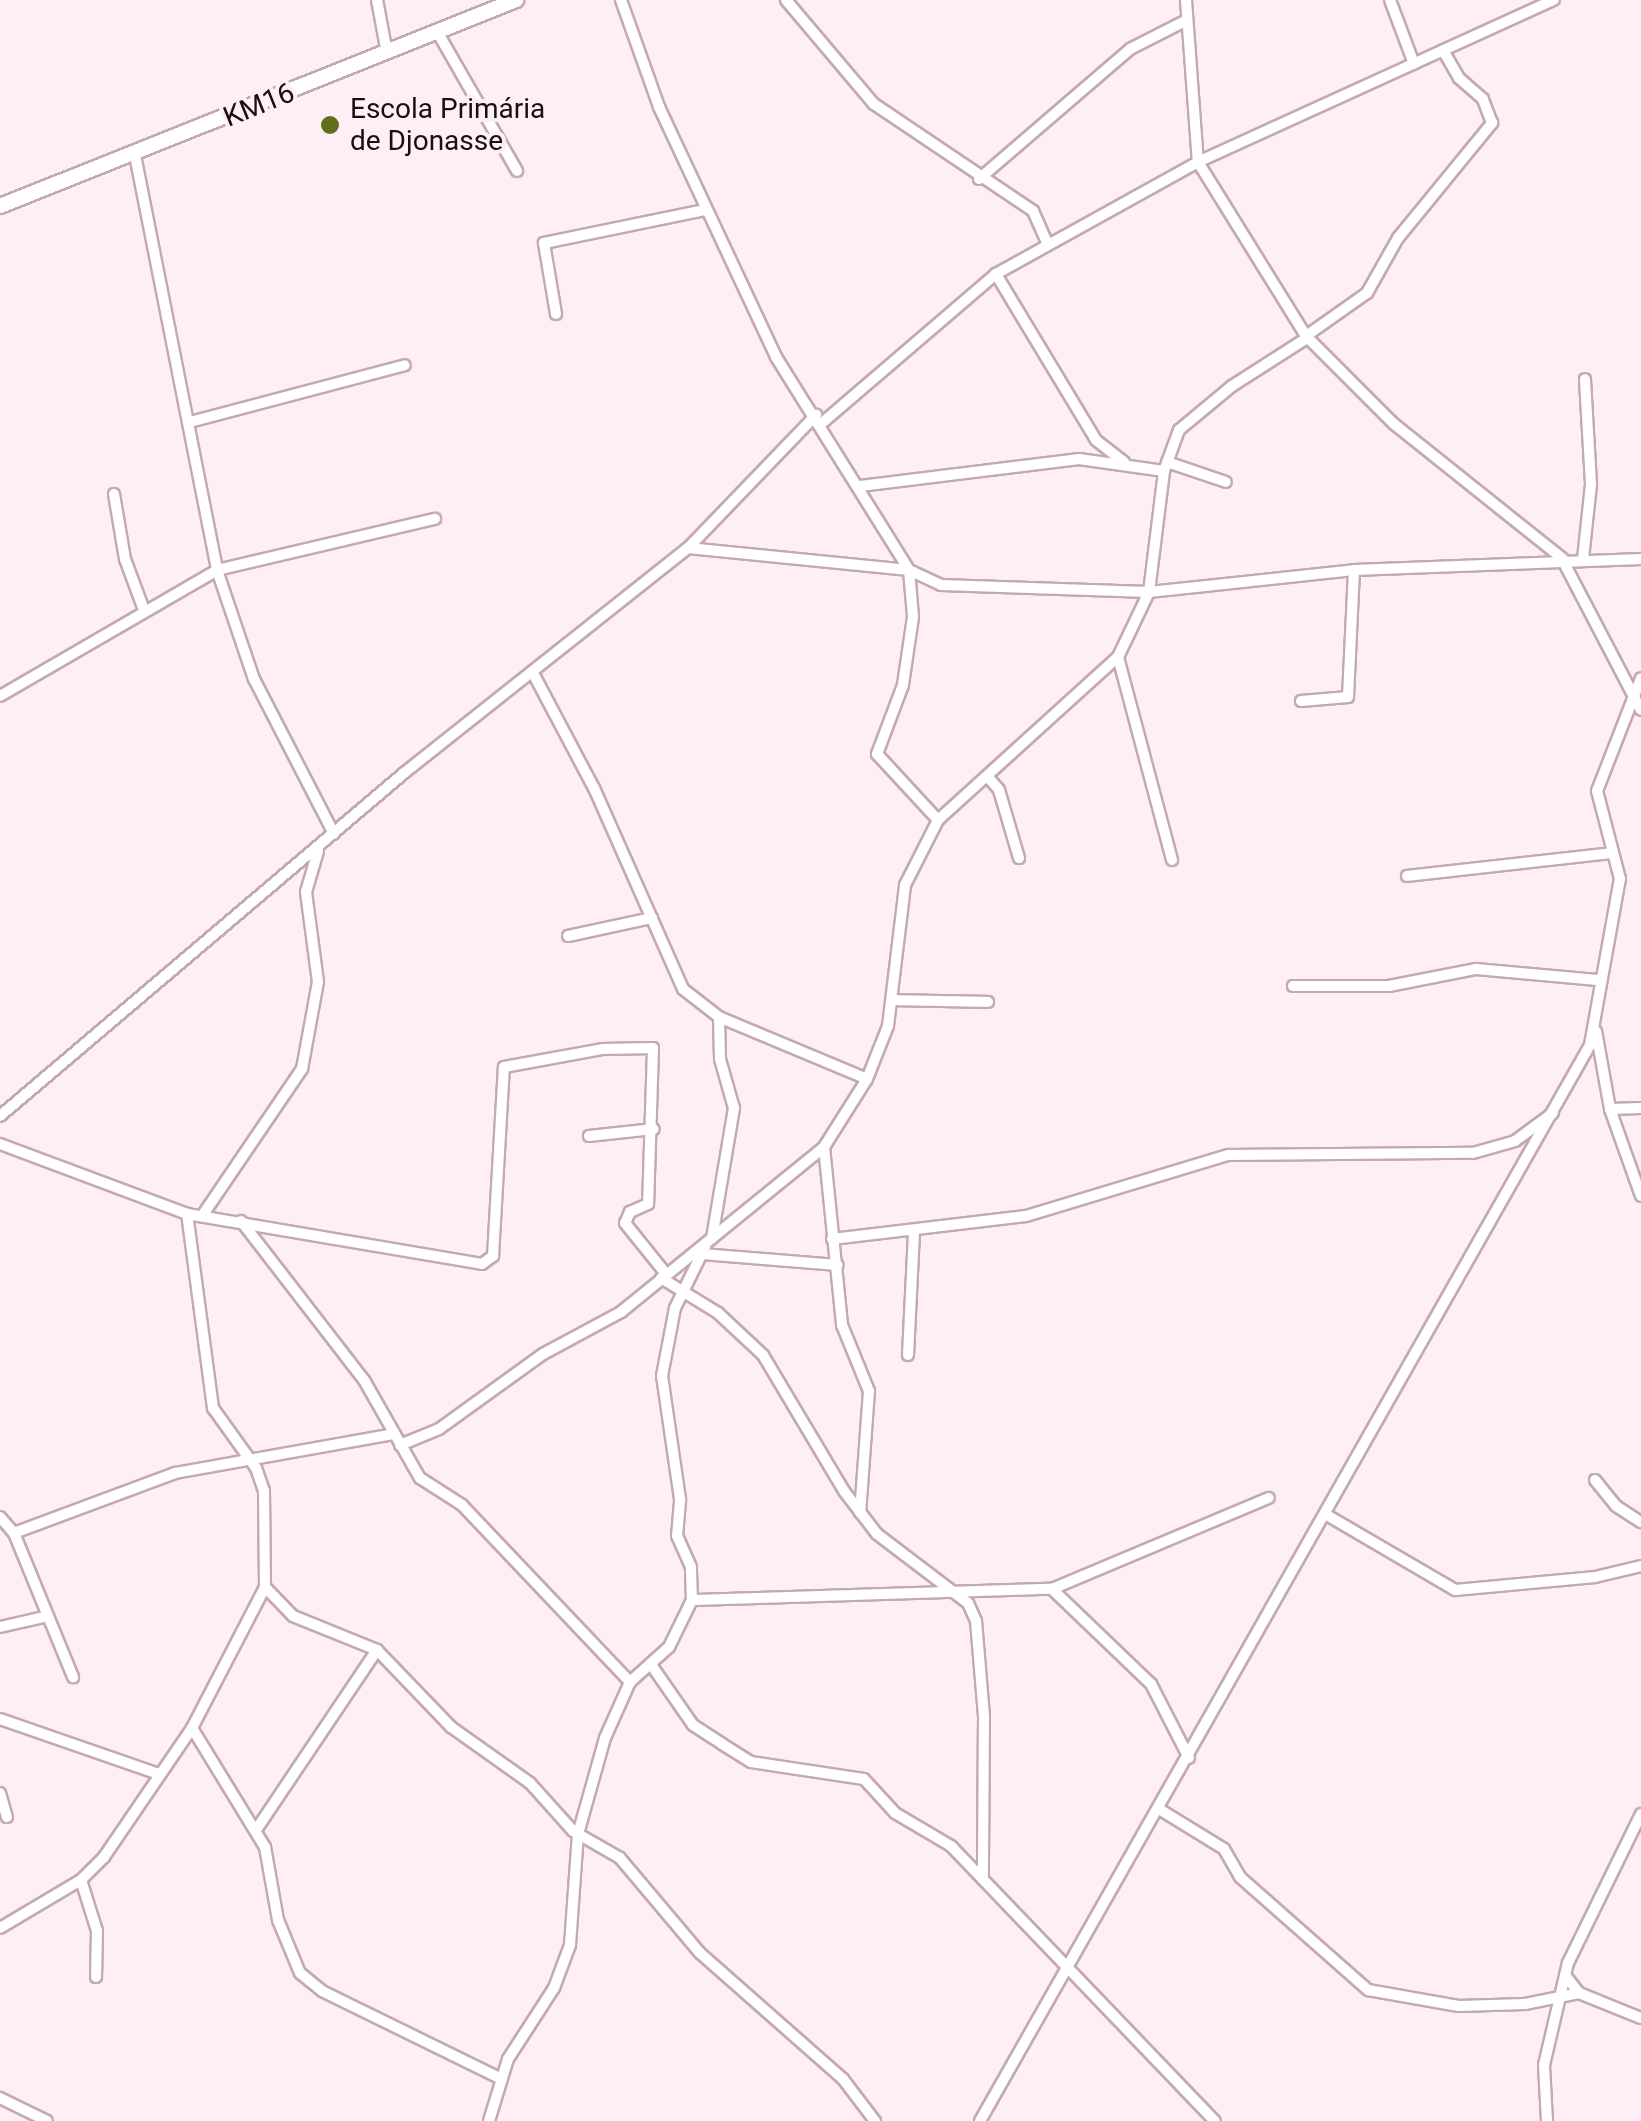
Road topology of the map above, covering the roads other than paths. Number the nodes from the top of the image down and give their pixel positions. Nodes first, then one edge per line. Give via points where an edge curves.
1 (376, 0) edge
2 (516, 0) edge
3 (621, 0) edge
4 (786, 0) edge
5 (1186, 0) edge
6 (1390, 0) edge
7 (1554, 0) edge
8 (1187, 20) junction
9 (438, 33) junction
10 (1444, 50) junction
11 (387, 53) junction
12 (1414, 64) junction
13 (134, 155) junction
14 (1198, 162) junction
15 (518, 171) dead end
16 (979, 179) junction
17 (0, 206) edge
18 (705, 210) junction
19 (1046, 242) junction
20 (996, 274) junction
21 (556, 314) dead end
22 (1306, 337) junction
23 (404, 365) dead end
24 (1585, 379) dead end
25 (819, 419) junction
26 (190, 422) junction
27 (1124, 462) junction
28 (1166, 467) junction
29 (1226, 482) dead end
30 (860, 486) junction
31 (114, 494) dead end
32 (435, 519) dead end
33 (688, 548) junction
34 (1562, 559) junction
35 (1583, 559) junction
36 (1641, 559) edge
37 (217, 570) junction
38 (909, 570) junction
39 (1354, 570) junction
40 (1148, 592) junction
41 (144, 610) junction
42 (1118, 657) junction
43 (534, 673) junction
44 (1641, 678) edge
45 (0, 696) edge
46 (1301, 700) dead end
47 (1632, 700) junction
48 (1641, 710) edge
49 (987, 776) junction
50 (938, 820) junction
51 (334, 834) junction
52 (318, 850) junction
53 (1613, 852) junction
54 (1019, 858) dead end
55 (1172, 860) dead end
56 (1407, 876) dead end
57 (652, 918) junction
58 (568, 936) dead end
59 (1598, 980) junction
60 (1293, 986) dead end
61 (893, 1000) junction
62 (988, 1002) dead end
63 (718, 1016) junction
64 (1596, 1030) junction
65 (866, 1080) junction
66 (1610, 1108) junction
67 (1641, 1108) edge
68 (1558, 1109) junction
69 (0, 1116) edge
70 (654, 1130) junction
71 (589, 1136) dead end
72 (0, 1144) edge
73 (824, 1147) junction
74 (1641, 1196) edge
75 (187, 1214) junction
76 (202, 1216) junction
77 (240, 1220) junction
78 (914, 1231) junction
79 (832, 1239) junction
80 (710, 1240) junction
81 (702, 1254) junction
82 (838, 1265) junction
83 (663, 1276) junction
84 (682, 1290) junction
85 (908, 1355) dead end
86 (392, 1434) junction
87 (400, 1444) junction
88 (250, 1458) junction
89 (1595, 1480) dead end
90 (1269, 1498) dead end
91 (860, 1512) junction
92 (1325, 1514) junction
93 (0, 1517) edge
94 (1641, 1522) edge
95 (14, 1532) junction
96 (1641, 1566) edge
97 (265, 1588) junction
98 (1052, 1589) junction
99 (958, 1593) junction
100 (692, 1600) junction
101 (48, 1616) junction
102 (0, 1627) edge
103 (377, 1650) junction
104 (652, 1666) junction
105 (73, 1678) dead end
106 (630, 1682) junction
107 (0, 1719) edge
108 (192, 1728) junction
109 (1189, 1758) junction
110 (159, 1774) junction
111 (0, 1793) edge
112 (1159, 1809) junction
113 (1641, 1814) edge
114 (7, 1818) dead end
115 (256, 1830) junction
116 (578, 1834) junction
117 (80, 1880) junction
118 (982, 1880) junction
119 (0, 1928) edge
120 (1064, 1969) junction
121 (1565, 1975) junction
122 (96, 1977) dead end
123 (1579, 1993) junction
124 (1558, 1999) junction
125 (1641, 2018) edge
126 (508, 2059) junction
127 (485, 2069) junction
128 (502, 2079) junction
129 (0, 2098) edge
130 (46, 2121) edge
131 (489, 2121) edge
132 (876, 2121) edge
133 (980, 2121) edge
134 (1215, 2121) edge
135 (1547, 2121) edge

1 - 11 street
2 - 9 street, KM16
3 - 18 street
4 - 16 street via 874,104
5 - 8 street
6 - 12 street
7 - 10 street
8 - 14 street
8 - 16 street via 1130,49
9 - 11 street, KM16
9 - 15 street
10 - 12 street
10 - 22 street via 1459,78 1483,99 1492,123 1398,238 1367,293
11 - 13 street, KM16
12 - 14 street
13 - 17 street, KM16
13 - 26 street
14 - 19 street
14 - 22 street
16 - 19 street via 1033,211
18 - 21 street via 544,243
18 - 25 street via 776,357
19 - 20 street
20 - 25 street
20 - 27 street via 1096,440
22 - 28 street via 1186,422
22 - 34 street via 1394,424
23 - 26 street
24 - 35 street via 1591,484
25 - 30 street
25 - 33 street
26 - 37 street
27 - 28 street
27 - 30 street via 1079,459
28 - 29 street
28 - 40 street
30 - 38 street
31 - 41 street via 125,559
32 - 37 street
33 - 38 street
33 - 43 street
34 - 35 street
34 - 36 street
34 - 39 street
34 - 47 street
35 - 36 street
37 - 41 street
37 - 51 street via 254,679
38 - 40 street via 941,585
38 - 50 street via 913,616 903,685 877,754
39 - 40 street
39 - 46 street via 1348,697
40 - 42 street
41 - 45 street
42 - 49 street
42 - 55 street
43 - 51 street
43 - 57 street via 560,715
44 - 47 street
47 - 48 street
47 - 53 street via 1597,791
49 - 50 street
49 - 54 street via 999,790
50 - 61 street via 904,885
51 - 52 street
52 - 69 street
52 - 76 street via 306,892 318,982 306,1057
53 - 56 street
53 - 59 street via 1620,890
57 - 58 street
57 - 63 street via 683,989
59 - 60 street via 1476,969 1389,986
59 - 64 street
61 - 62 street
61 - 65 street
63 - 65 street
63 - 80 street via 720,1059 734,1108
64 - 66 street
64 - 68 street
65 - 73 street
66 - 67 street
66 - 74 street
68 - 78 street via 1515,1140 1473,1152 1228,1155 1026,1216
68 - 92 street
70 - 71 street
70 - 77 street via 653,1048 522,1060 504,1068 488,1262
70 - 83 street via 648,1204 630,1212 625,1223
72 - 75 street
73 - 79 street
73 - 80 street
75 - 76 street
75 - 88 street via 213,1408
76 - 77 street
77 - 86 street via 364,1380
78 - 79 street
78 - 85 street
79 - 82 street
80 - 81 street
80 - 83 street
81 - 82 street
81 - 84 street
82 - 91 street via 842,1325 868,1391
83 - 84 street
83 - 87 street via 621,1312 525,1365 461,1415
84 - 91 street via 763,1355
84 - 100 street via 666,1345 662,1395 680,1499 677,1536 691,1567
86 - 87 street
86 - 88 street
87 - 106 street via 420,1478 462,1505
88 - 95 street via 175,1473
88 - 97 street via 265,1502
89 - 94 street via 1616,1506
90 - 98 street
91 - 99 street via 892,1549
92 - 96 street via 1455,1590 1595,1577
92 - 109 street
93 - 95 street
95 - 101 street
97 - 103 street via 293,1616
97 - 108 street
98 - 99 street
98 - 109 street via 1151,1684
99 - 100 street
99 - 118 street via 976,1621 981,1665
100 - 104 street
101 - 102 street
101 - 105 street
103 - 115 street
103 - 116 street via 452,1727 530,1783
104 - 106 street
104 - 118 street via 693,1725 722,1744 751,1762 864,1779 895,1813 950,1846
106 - 116 street via 597,1758
107 - 110 street
108 - 110 street
108 - 115 street
109 - 112 street
110 - 117 street
111 - 114 street
112 - 120 street
112 - 124 street via 1224,1849 1240,1877 1368,1990 1459,2006
113 - 121 street via 1584,1920
115 - 127 street via 278,1920 300,1973 322,1992
116 - 126 street via 570,1945 554,1988
116 - 132 street via 620,1858 700,1953 843,2079
117 - 119 street
117 - 122 street via 97,1931
118 - 120 street
120 - 133 street
120 - 134 street
121 - 123 street
121 - 124 street
123 - 124 street
123 - 125 street
124 - 135 street via 1544,2065
126 - 127 street
126 - 128 street
127 - 128 street
128 - 131 street
129 - 130 street

